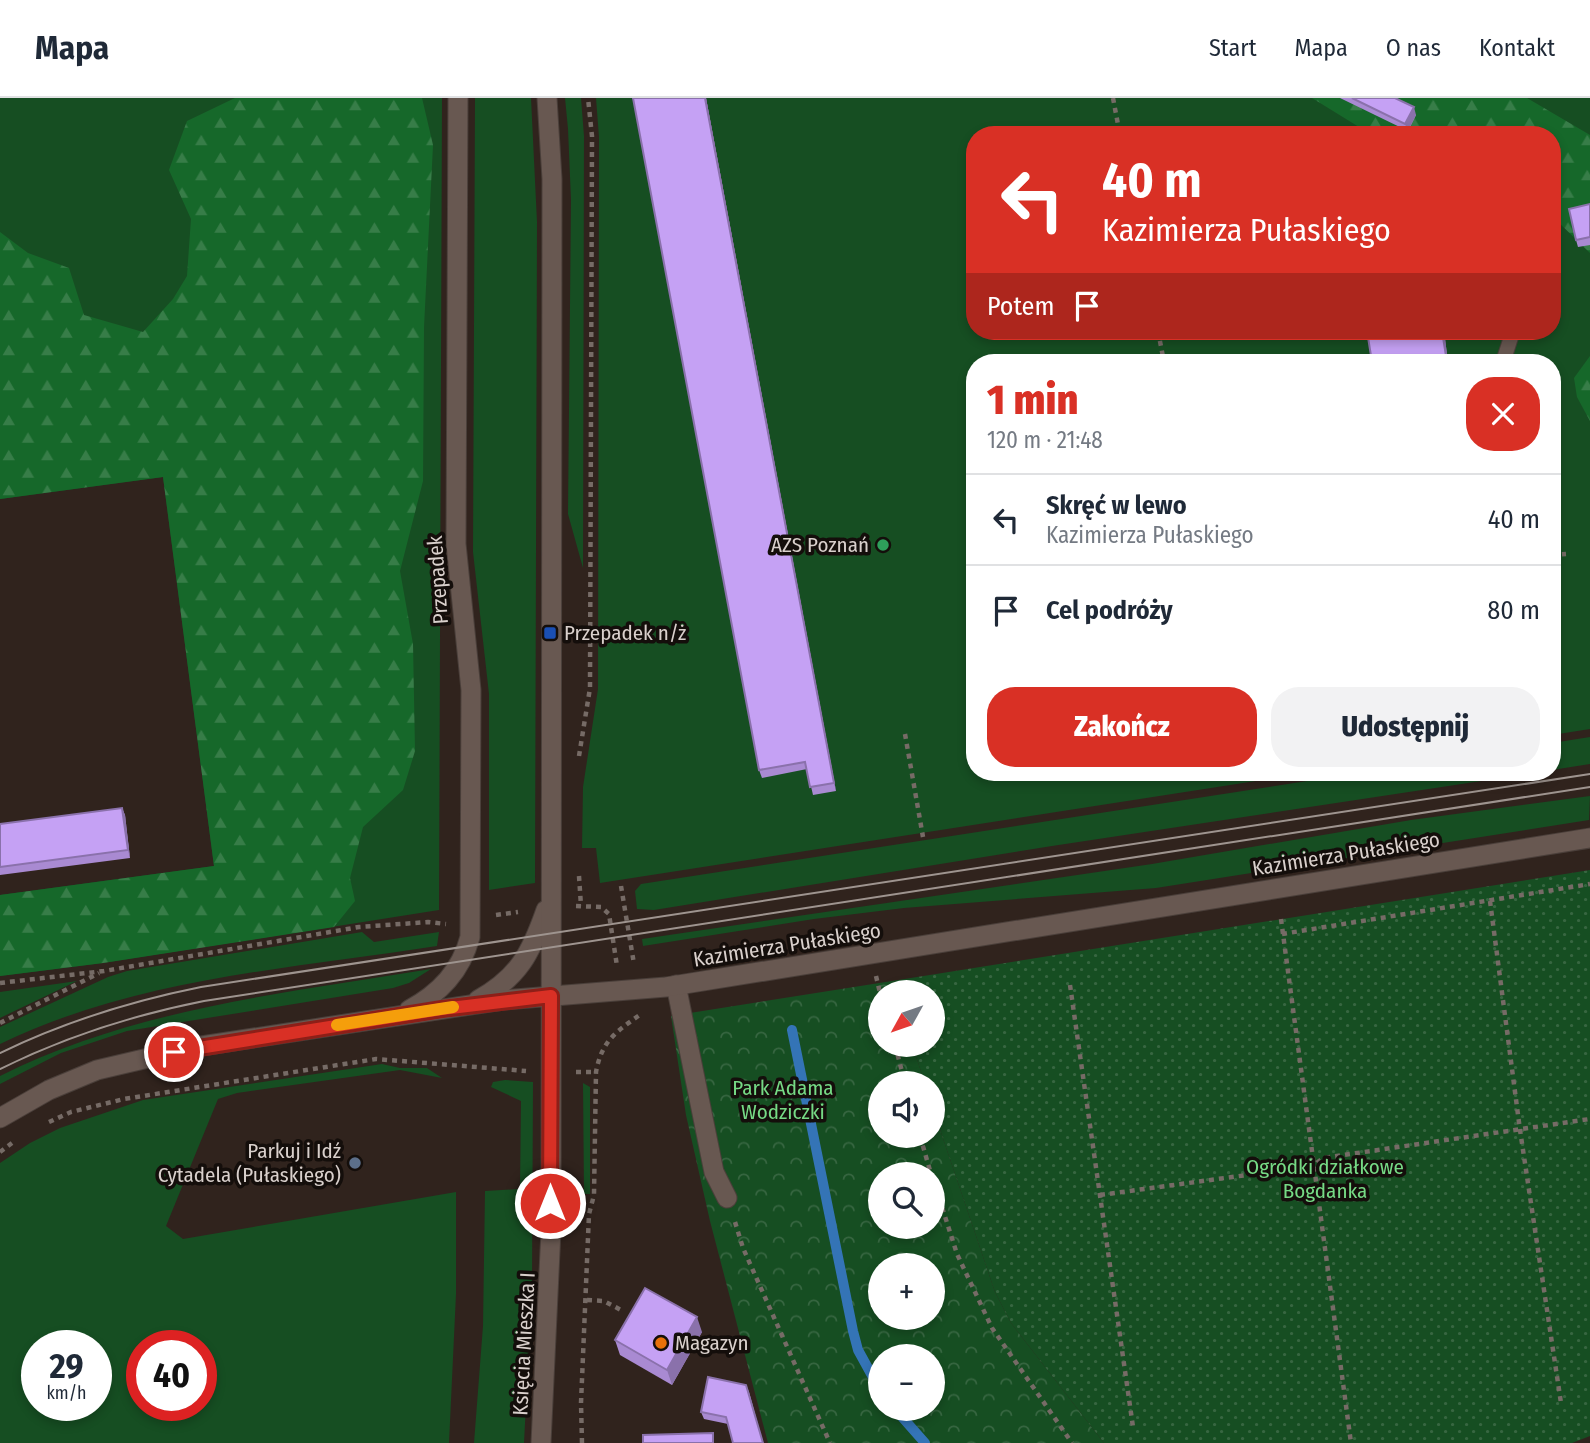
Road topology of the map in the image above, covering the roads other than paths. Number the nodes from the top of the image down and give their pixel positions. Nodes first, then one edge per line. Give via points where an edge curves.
1 (458, 98) edge
2 (547, 98) edge
3 (1590, 838) edge
4 (549, 904) junction
5 (676, 985) junction
6 (551, 996) junction
7 (469, 1005) junction
8 (388, 1017) junction
9 (0, 1118) edge
10 (727, 1198) road end
11 (541, 1443) edge

1 - 8 street, Przepadek via 456,544 470,677 470,937 455,973 427,999
2 - 4 street via 552,179
3 - 5 street, Kazimierza Pułaskiego
4 - 6 street
4 - 7 street via 525,960 506,981
5 - 6 street, Kazimierza Pułaskiego
5 - 10 street via 714,1172
6 - 7 street, Kazimierza Pułaskiego
6 - 11 street, Księcia Mieszka I via 550,1286
7 - 8 street, Kazimierza Pułaskiego
8 - 9 street, Kazimierza Pułaskiego via 195,1047 112,1065 49,1090

